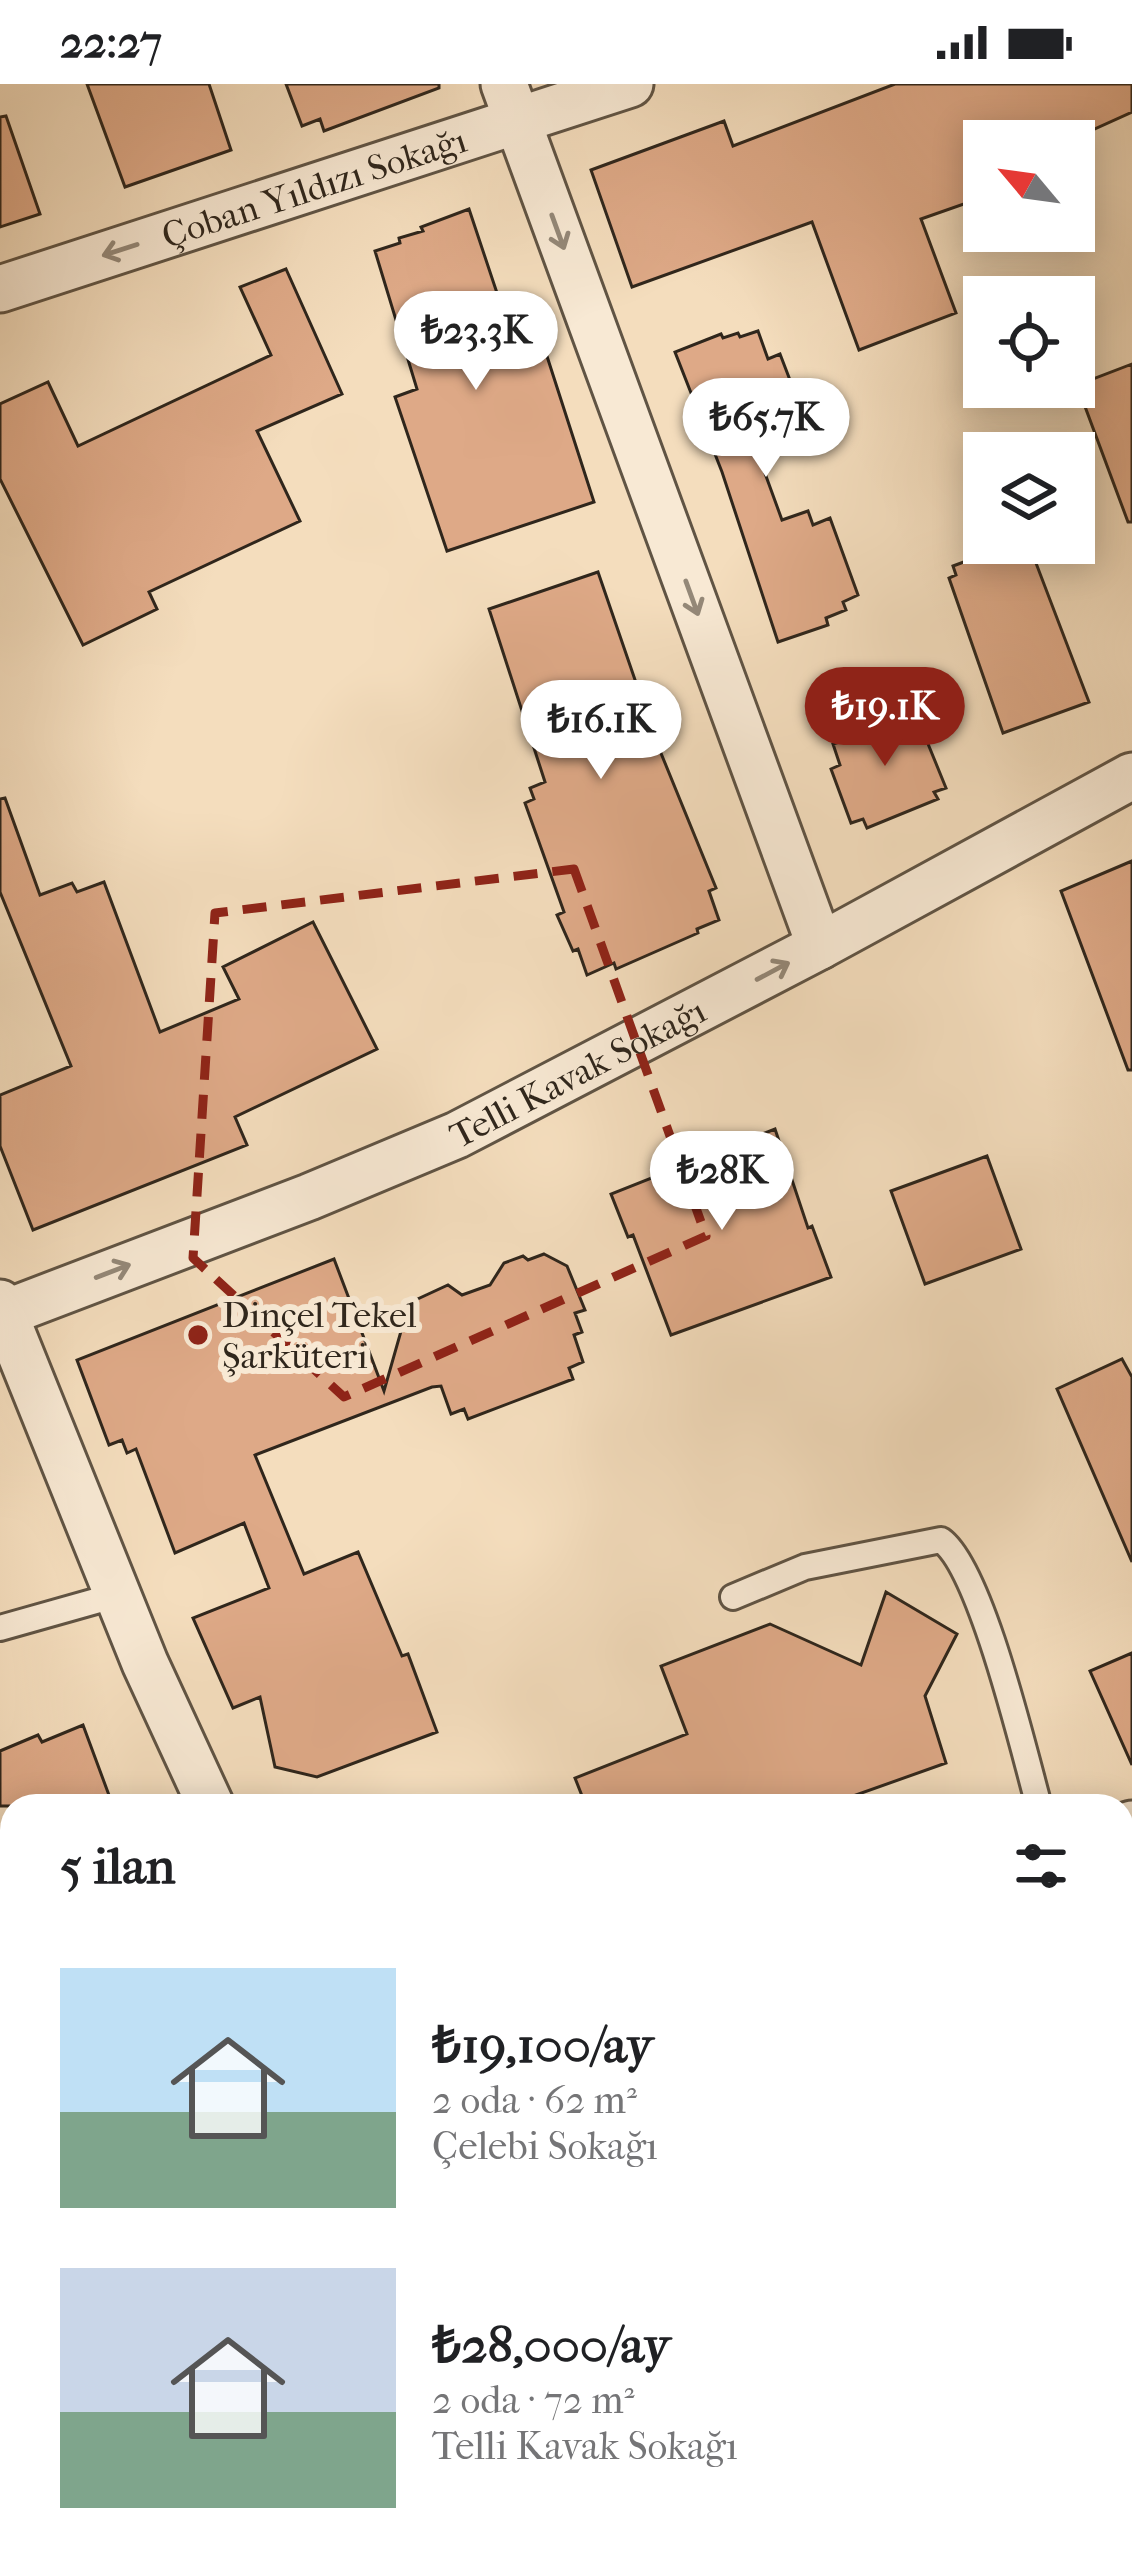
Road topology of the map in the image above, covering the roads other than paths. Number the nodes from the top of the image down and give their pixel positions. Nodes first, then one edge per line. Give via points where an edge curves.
1 (630, 84) edge
2 (511, 103) edge
3 (0, 289) edge
4 (1132, 776) edge
5 (820, 946) junction
6 (1, 1310) edge
7 (117, 1595) junction
8 (733, 1597) dead end
9 (0, 1628) edge
10 (206, 1794) edge
11 (1036, 1794) edge

1 - 2 street, Çoban Yıldızı Sokağı
2 -> 3 street, Çoban Yıldızı Sokağı
2 -> 5 street
4 - 5 street, Telli Kavak Sokağı
6 -> 5 street, Telli Kavak Sokağı via 457,1135
6 - 7 street
7 - 9 lane
7 - 10 street
8 - 11 lane via 806,1567 882,1549 940,1540 954,1549 991,1636

